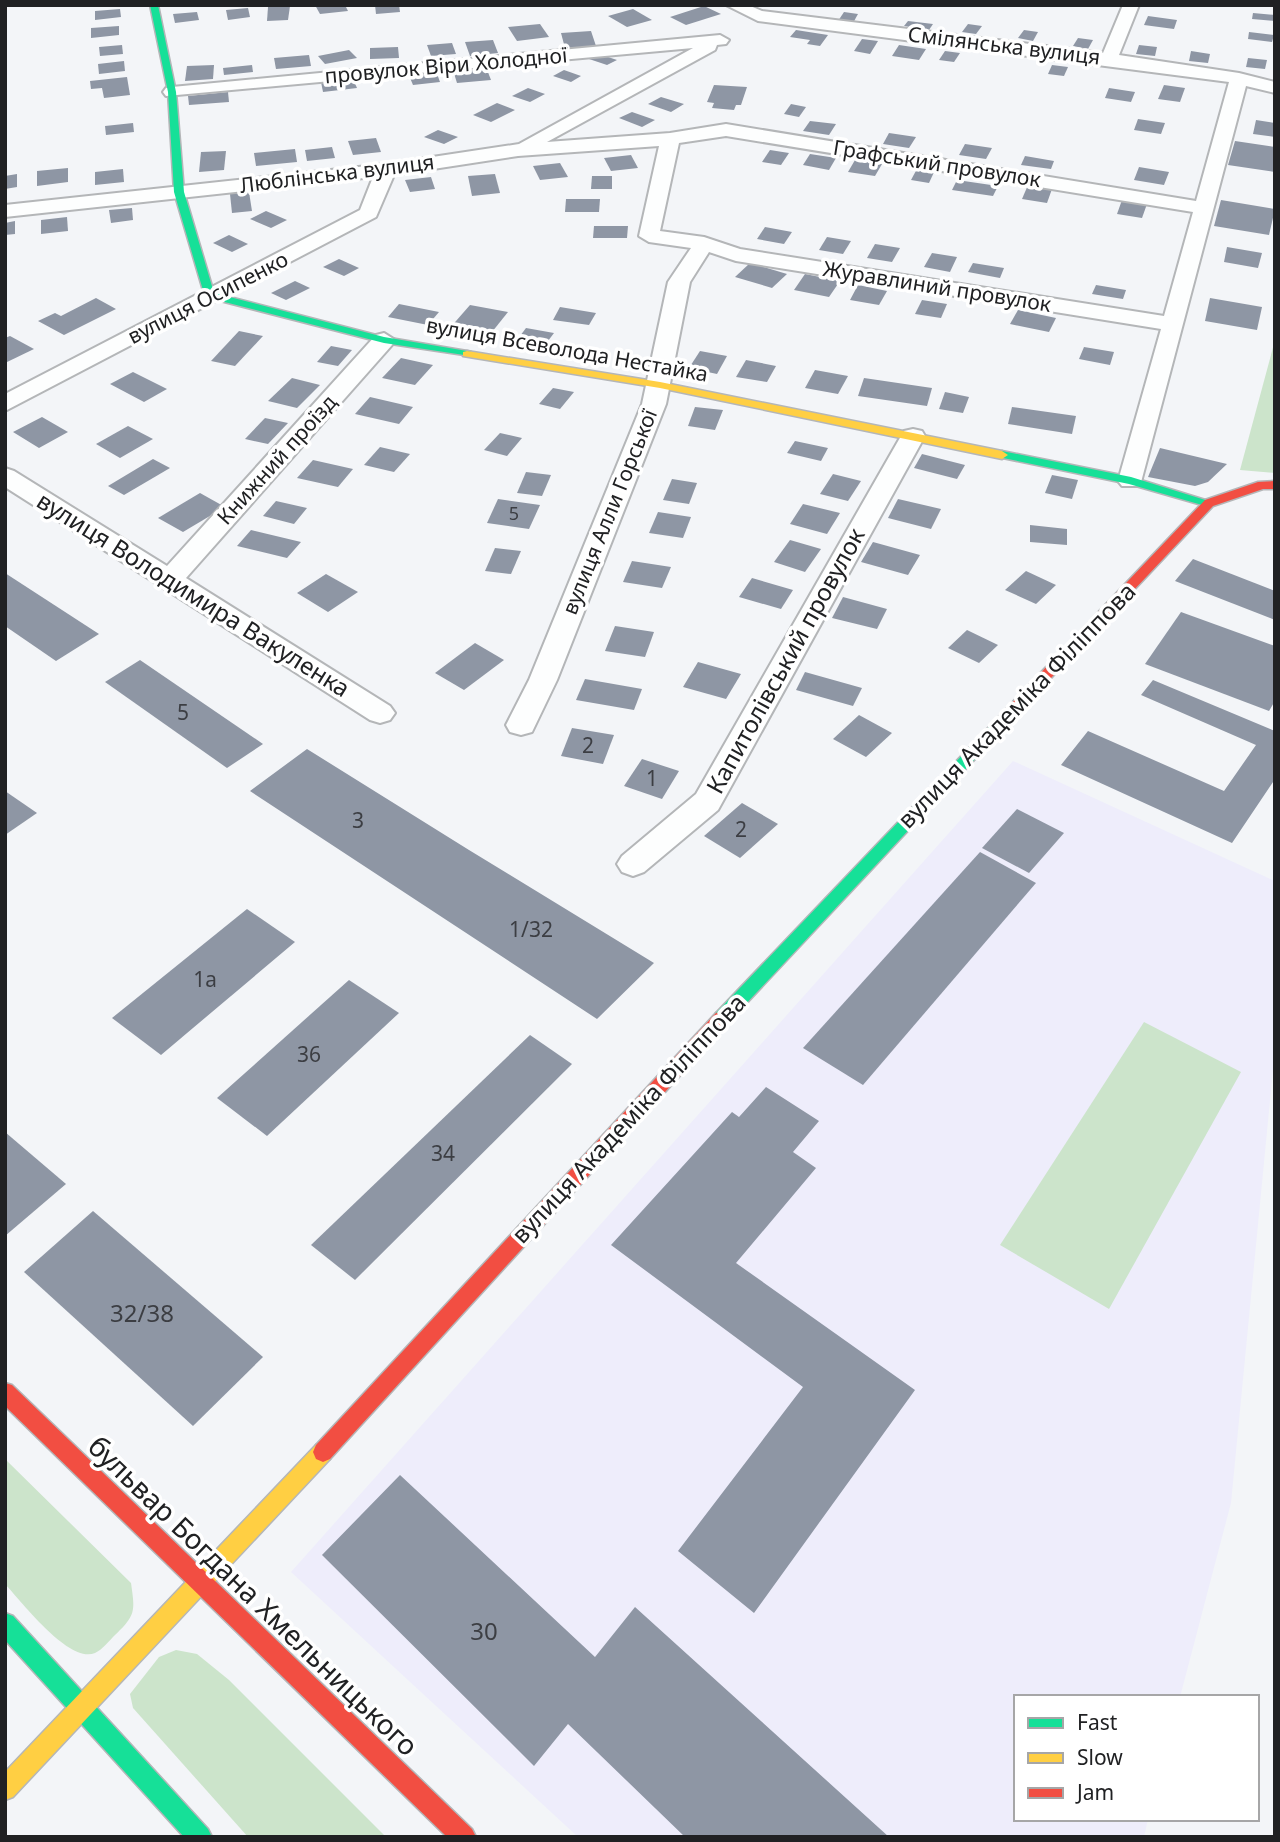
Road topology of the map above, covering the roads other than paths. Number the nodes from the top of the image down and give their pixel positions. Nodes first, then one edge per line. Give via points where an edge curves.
1 (734, 5) edge
2 (778, 5) edge
3 (1131, 5) edge
4 (159, 6) edge
5 (758, 16) junction
6 (720, 40) junction
7 (1110, 59) junction
8 (1238, 78) junction
9 (1275, 88) edge
10 (172, 92) junction
11 (670, 139) junction
12 (518, 150) junction
13 (386, 170) junction
14 (178, 192) junction
15 (1204, 208) junction
16 (5, 211) edge
17 (704, 243) junction
18 (209, 295) junction
19 (1173, 324) junction
20 (384, 340) junction
21 (660, 385) junction
22 (5, 404) edge
23 (913, 436) junction
24 (5, 476) edge
25 (1131, 481) junction
26 (1275, 485) edge
27 (1209, 503) junction
28 (170, 580) junction
29 (380, 713) dead end
30 (521, 725) dead end
31 (634, 864) dead end
32 (5, 1392) edge
33 (202, 1583) junction
34 (5, 1624) edge
35 (82, 1708) junction
36 (5, 1789) edge
37 (200, 1837) edge
38 (464, 1837) edge

1 - 5 street, Смілянська вулиця
2 - 5 street
3 - 7 street
4 - 10 street
5 - 6 street
5 - 7 street, Смілянська вулиця
6 - 10 street, провулок Віри Холодної
6 - 12 street
7 - 8 street, Смілянська вулиця
8 - 9 street, Смілянська вулиця
8 - 15 street
10 - 14 street
11 - 12 street, Люблінська вулиця
11 - 15 street, Графський провулок via 726,130
11 - 17 street via 649,236
12 - 13 street, Люблінська вулиця
13 - 14 street, Люблінська вулиця
13 - 18 street, вулиця Осипенко via 369,213
14 - 16 street, Люблінська вулиця
14 - 18 street
15 - 19 street
17 - 19 street, Журавлиний провулок via 736,256
17 - 21 street, вулиця Алли Горської via 679,282
18 - 20 street, вулиця Всеволода Нестайка
18 - 22 street, вулиця Осипенко
19 - 25 street
20 - 21 street, вулиця Всеволода Нестайка
20 - 28 street, Книжний проїзд
21 - 23 street, вулиця Всеволода Нестайка
21 - 30 street, вулиця Алли Горської
23 - 25 street, вулиця Всеволода Нестайка
23 - 31 street, Капитолівський провулок via 707,802
24 - 28 street, вулиця Володимира Вакуленка
25 - 27 street, вулиця Всеволода Нестайка
26 - 27 street, вулиця Академіка Філіппова
27 - 33 street, вулиця Академіка Філіппова via 784,951
28 - 29 street, вулиця Володимира Вакуленка
32 - 33 street, бульвар Богдана Хмельницького
33 - 35 street, вулиця Академіка Філіппова
33 - 38 street, бульвар Богдана Хмельницького
34 - 35 street
35 - 36 street, вулиця Академіка Філіппова
35 - 37 street

